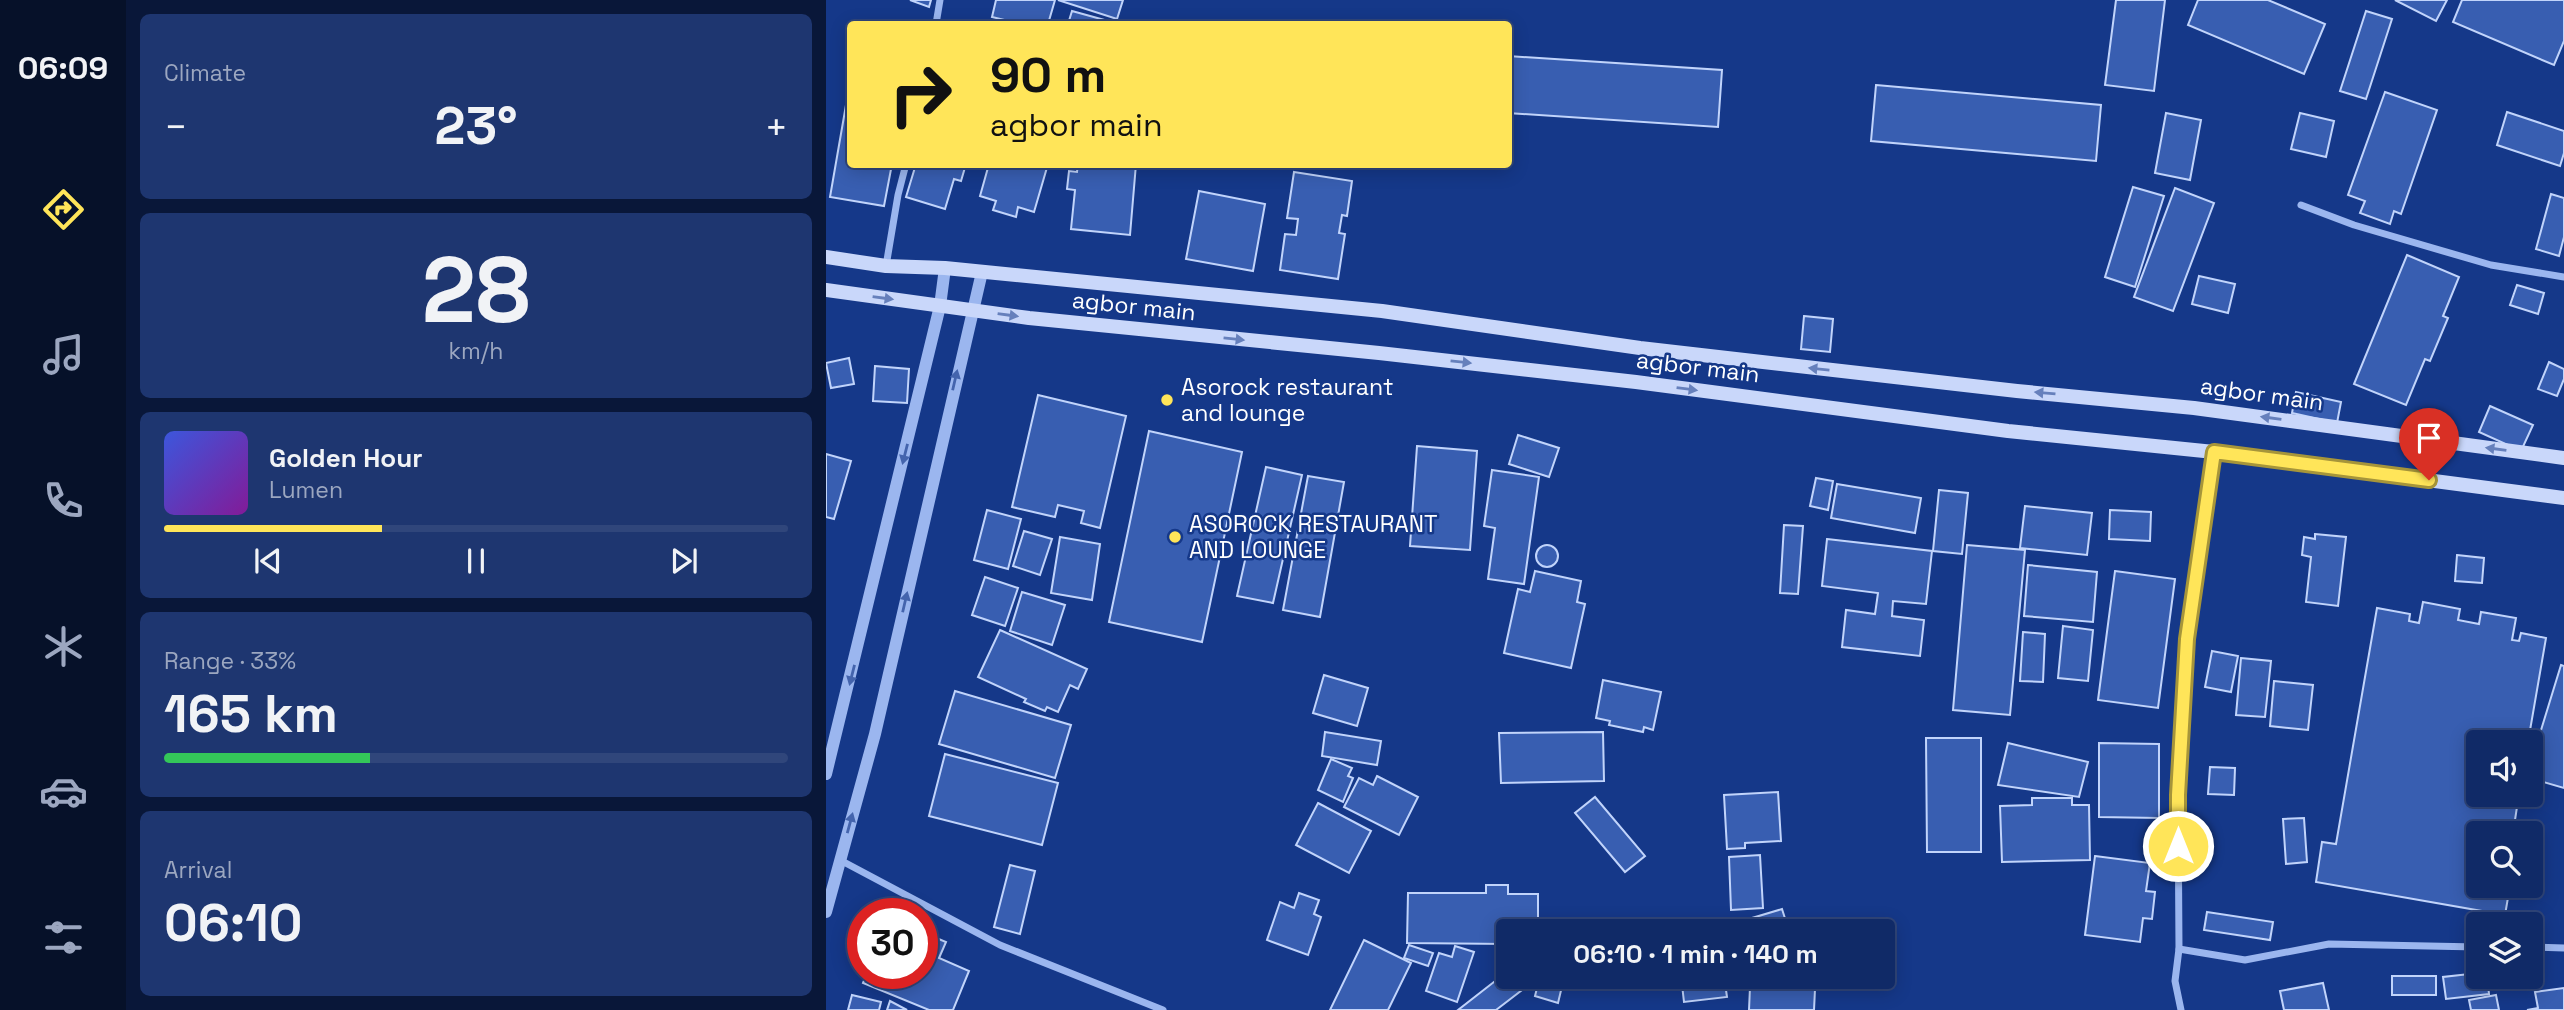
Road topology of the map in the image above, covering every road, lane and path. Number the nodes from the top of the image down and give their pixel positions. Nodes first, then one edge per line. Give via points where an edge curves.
1 (940, 0) edge
2 (936, 21) edge
3 (905, 168) edge
4 (2301, 205) dead end
5 (826, 257) edge
6 (886, 266) junction
7 (945, 268) junction
8 (982, 272) junction
9 (2564, 276) edge
10 (826, 290) edge
11 (940, 306) junction
12 (971, 310) junction
13 (2214, 452) junction
14 (2564, 458) edge
15 (2564, 498) edge
16 (826, 774) edge
17 (840, 860) junction
18 (826, 912) edge
19 (2466, 947) edge
20 (2543, 947) edge
21 (2564, 948) edge
22 (2179, 949) junction
23 (1163, 1010) edge
24 (2181, 1010) edge

1 - 2 street
3 - 6 street
4 - 9 street via 2491,265
5 - 6 main road, agbor main
6 - 7 main road, agbor main
7 - 8 main road, agbor main
7 - 11 street
8 - 12 street
14 -> 8 main road, agbor main via 2194,408 1640,348 1382,311
10 -> 11 main road, agbor main
11 - 12 main road, agbor main
11 -> 16 street
12 -> 13 main road, agbor main via 1636,382 2008,432
17 -> 12 street via 875,734
13 - 15 main road, agbor main
13 - 22 street via 2187,639 2178,795
17 - 18 street
17 - 23 street via 1000,945
19 - 22 street via 2329,944 2245,960
20 - 21 street
22 - 24 street via 2175,981

